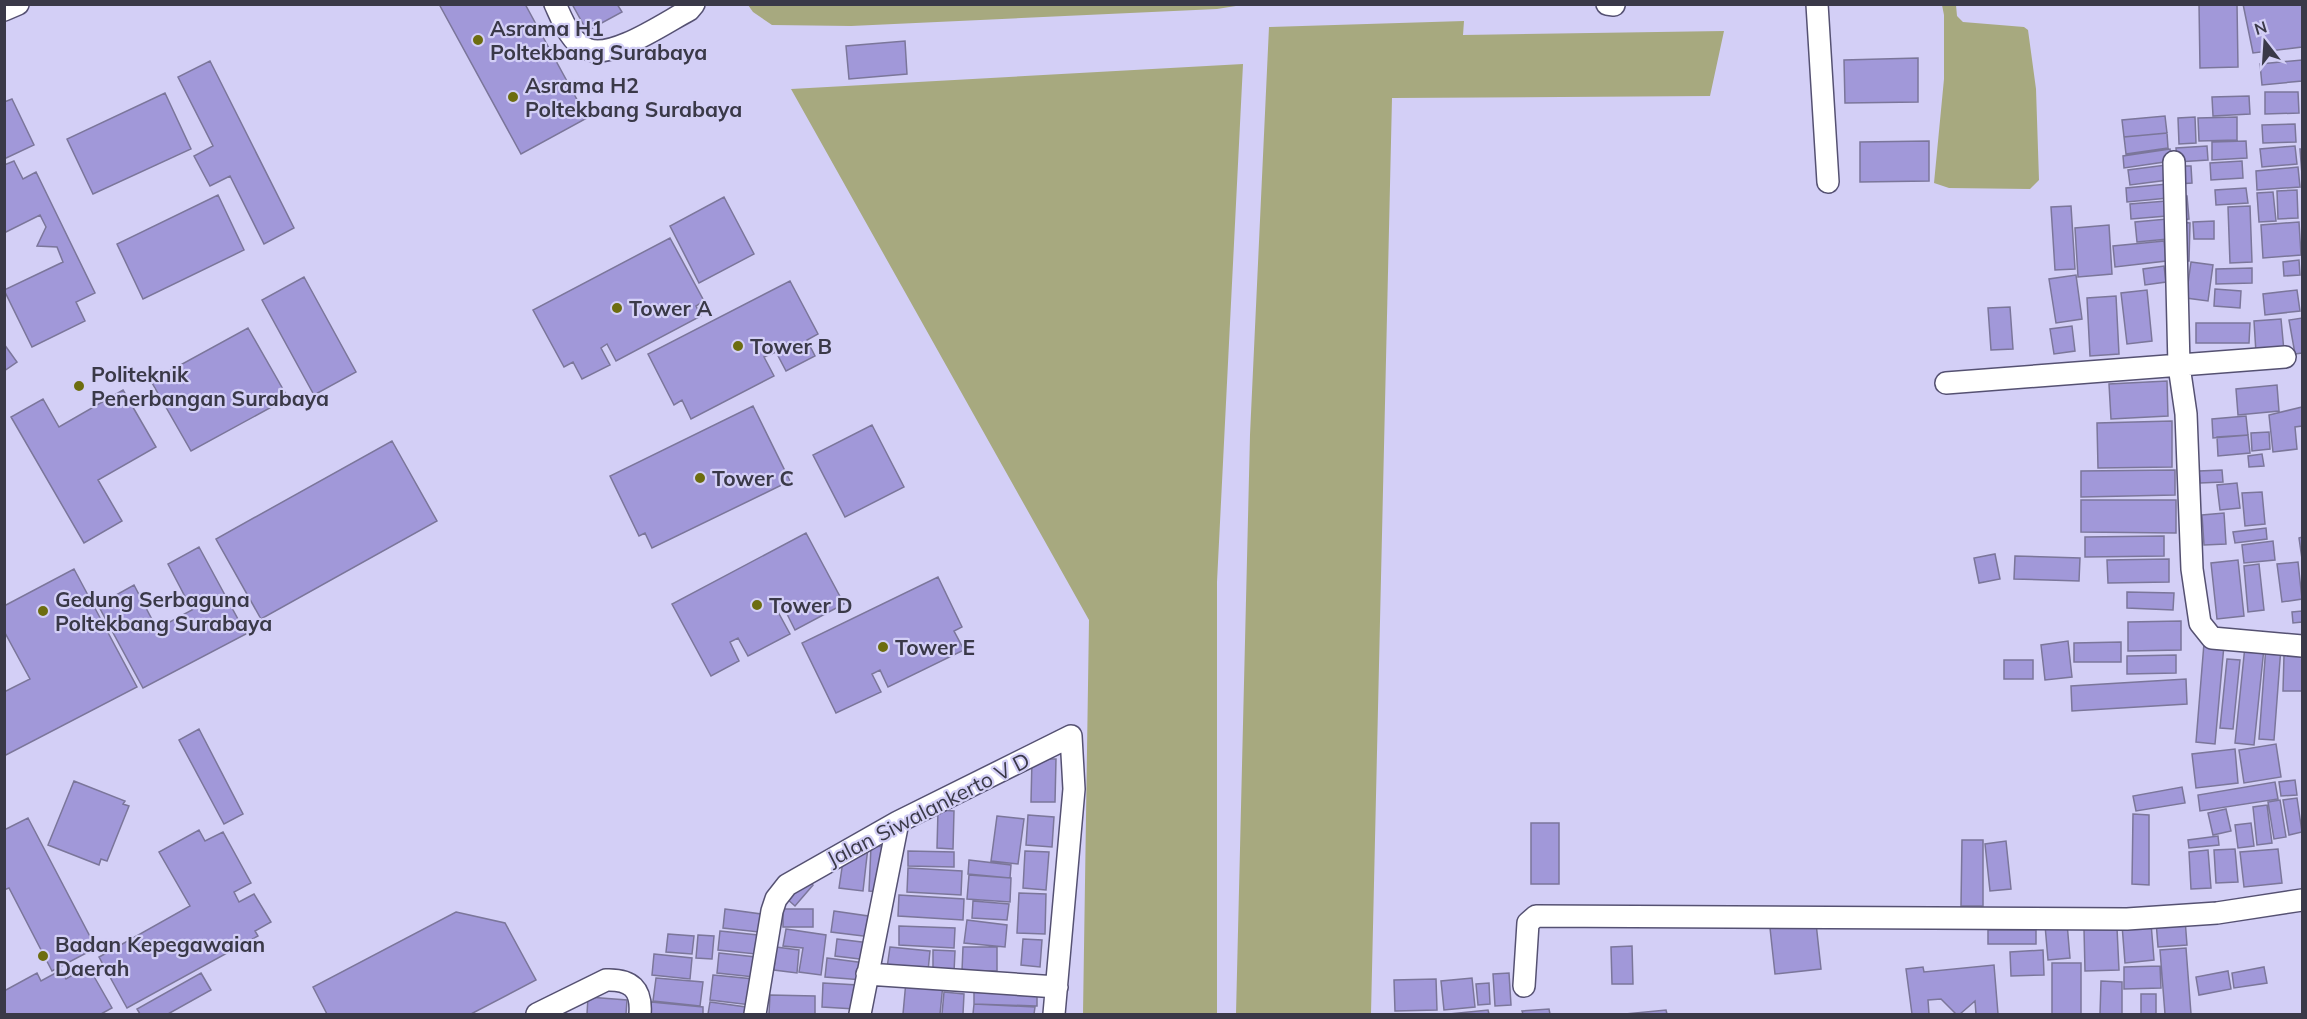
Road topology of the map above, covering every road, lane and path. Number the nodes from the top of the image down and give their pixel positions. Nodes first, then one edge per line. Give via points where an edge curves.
1 (18, 4) edge
2 (555, 4) edge
3 (694, 4) edge
4 (1817, 4) edge
5 (4, 10) edge
6 (2174, 162) dead end
7 (1828, 182) dead end
8 (2285, 357) dead end
9 (2179, 366) junction
10 (1946, 383) dead end
11 (2302, 646) edge
12 (898, 822) junction
13 (2302, 900) edge
14 (867, 975) junction
15 (1524, 986) dead end
16 (1057, 987) junction
17 (537, 1014) edge
18 (640, 1014) edge
19 (755, 1014) edge
20 (860, 1014) edge
21 (1054, 1014) edge

1 - 5 street
2 - 3 street via 572,38 586,49 600,51 620,47
4 - 7 street
6 - 9 street
8 - 9 street
9 - 10 street
9 - 11 street via 2186,414 2192,569 2199,623 2212,638
12 - 14 street
12 - 16 street, Jalan Siwalankerto V D via 1071,736 1074,789
12 - 19 street, Jalan Siwalankerto V D via 780,892 772,910
13 - 15 street via 2217,913 2127,919 1536,916 1528,923
14 - 16 street
14 - 20 street
16 - 21 street
17 - 18 street via 606,980 617,980 634,986 639,994

